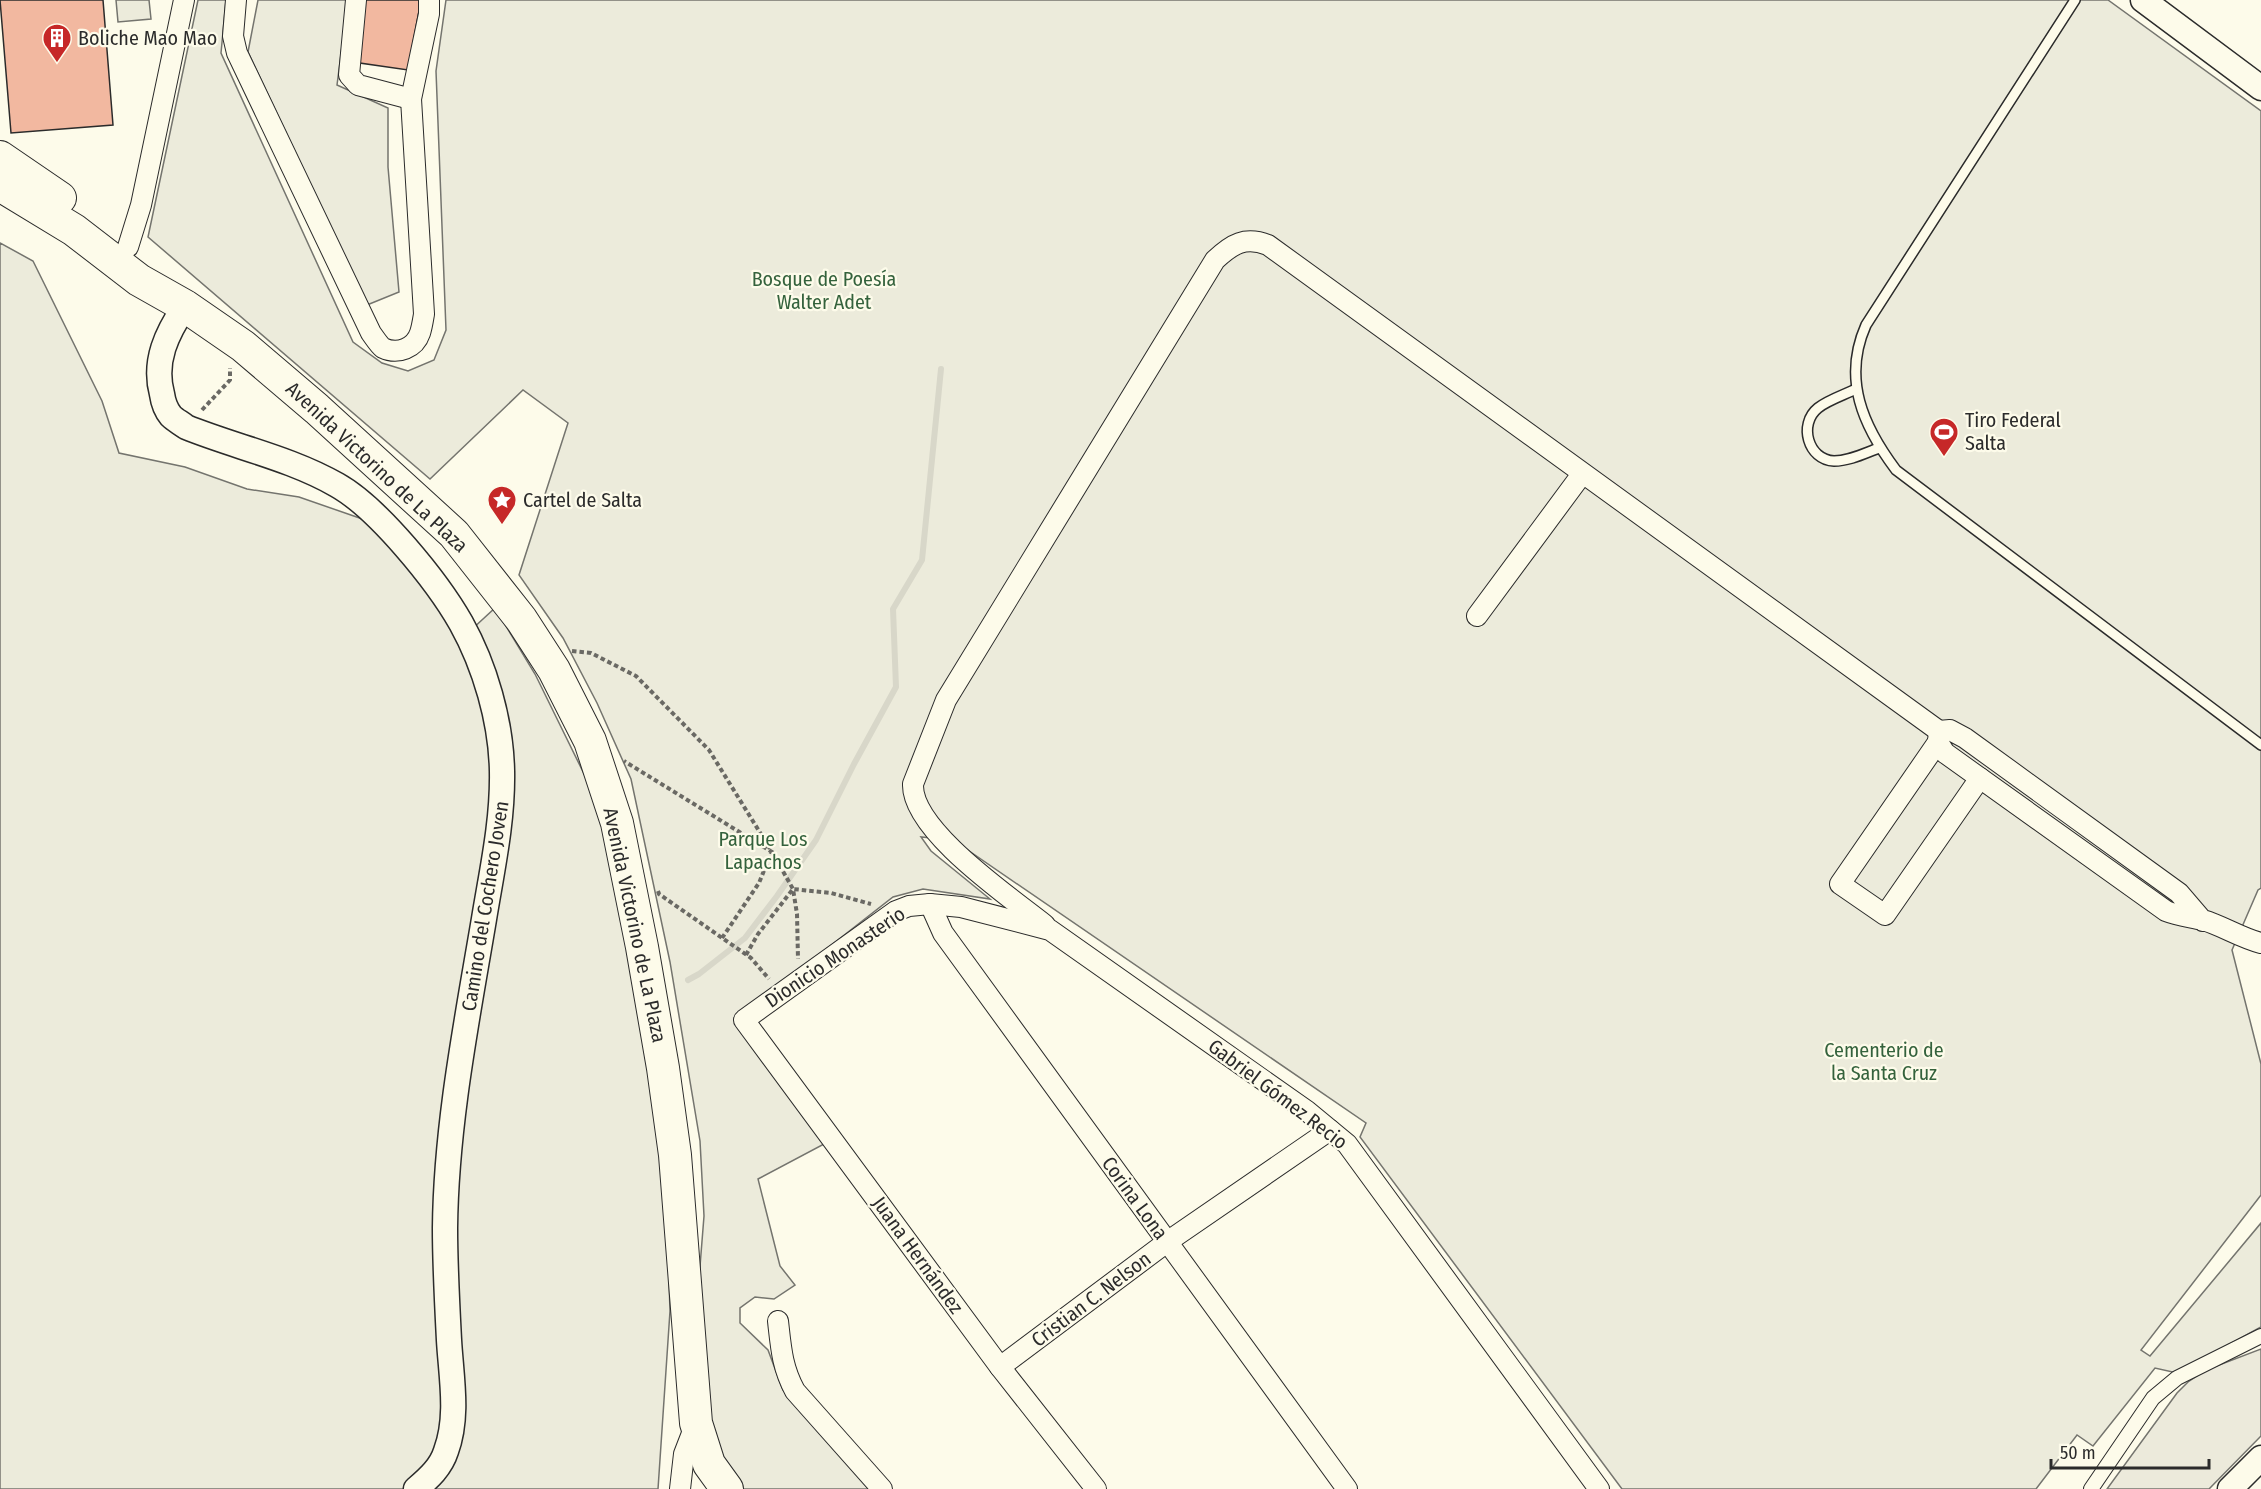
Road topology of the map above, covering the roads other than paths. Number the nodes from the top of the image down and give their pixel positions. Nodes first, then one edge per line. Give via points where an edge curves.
1 (184, 0) edge
2 (236, 0) edge
3 (356, 0) edge
4 (429, 0) edge
5 (2075, 0) edge
6 (2143, 0) edge
7 (2261, 88) edge
8 (411, 99) junction
9 (0, 157) edge
10 (0, 185) edge
11 (128, 247) junction
12 (185, 306) junction
13 (1856, 390) junction
14 (1879, 448) junction
15 (1582, 474) junction
16 (1477, 616) dead end
17 (1939, 736) junction
18 (2261, 745) edge
19 (1980, 778) junction
20 (930, 904) junction
21 (2204, 921) junction
22 (1050, 930) junction
23 (2261, 943) edge
24 (744, 1020) joint
25 (1330, 1130) junction
26 (1167, 1242) junction
27 (778, 1321) dead end
28 (2261, 1336) edge
29 (1000, 1367) junction
30 (696, 1423) junction
31 (2261, 1458) edge
32 (416, 1489) edge
33 (680, 1489) edge
34 (727, 1489) edge
35 (882, 1489) edge
36 (1096, 1489) edge
37 (1347, 1489) edge
38 (1599, 1489) edge
39 (2091, 1489) edge
40 (2229, 1489) edge

1 - 11 street via 141,205
2 - 8 street via 233,36 237,53 371,333 382,348 395,350 405,350 414,344 424,314
3 - 8 street via 349,75 358,85
4 - 8 street
5 - 13 lane via 1866,326 1854,365
6 - 7 street
9 - 11 highway
10 - 12 highway via 74,230 139,280
11 - 12 highway via 154,267
12 - 30 highway, Avenida Victorino de La Plaza via 251,351 454,534 488,575 554,670 590,741 617,823 663,1068 675,1155
12 - 32 street, Camino del Cochero Joven via 167,335 159,362 159,382 170,415 186,427 315,474 361,501 432,580 461,623 483,671 495,716 502,768 501,814 465,1035 445,1224 452,1428 437,1470
13 - 14 lane
13 - 14 lane via 1818,407 1810,416 1807,438 1814,450 1832,461
14 - 18 lane via 1914,485
15 - 16 street
15 - 17 street
15 - 22 street via 1268,245 1255,240 1226,250 1215,260 1182,311 946,700 913,784 917,804 936,832 969,865
17 - 19 street via 1945,753
17 - 19 street via 1840,884 1885,915
17 - 21 street via 1950,730 1965,738 2179,893
19 - 21 street via 2166,911
20 - 22 street, Gabriel Gómez Recio via 961,907
20 - 24 street, Dionicio Monasterio via 896,911
20 - 26 street, Corina Lona via 943,933
21 - 23 street
22 - 25 street, Gabriel Gómez Recio
24 - 29 street, Juana Hernández
25 - 26 street, Cristian C. Nelson
25 - 38 street, Gabriel Gómez Recio via 1359,1158
26 - 29 street, Cristian C. Nelson
26 - 37 street, Corina Lona
27 - 35 street via 783,1362 795,1391
28 - 39 street via 2178,1378 2153,1398
29 - 36 street, Juana Hernández
30 - 33 street via 684,1454
30 - 34 highway, Avenida Victorino de La Plaza via 710,1464
31 - 40 street

